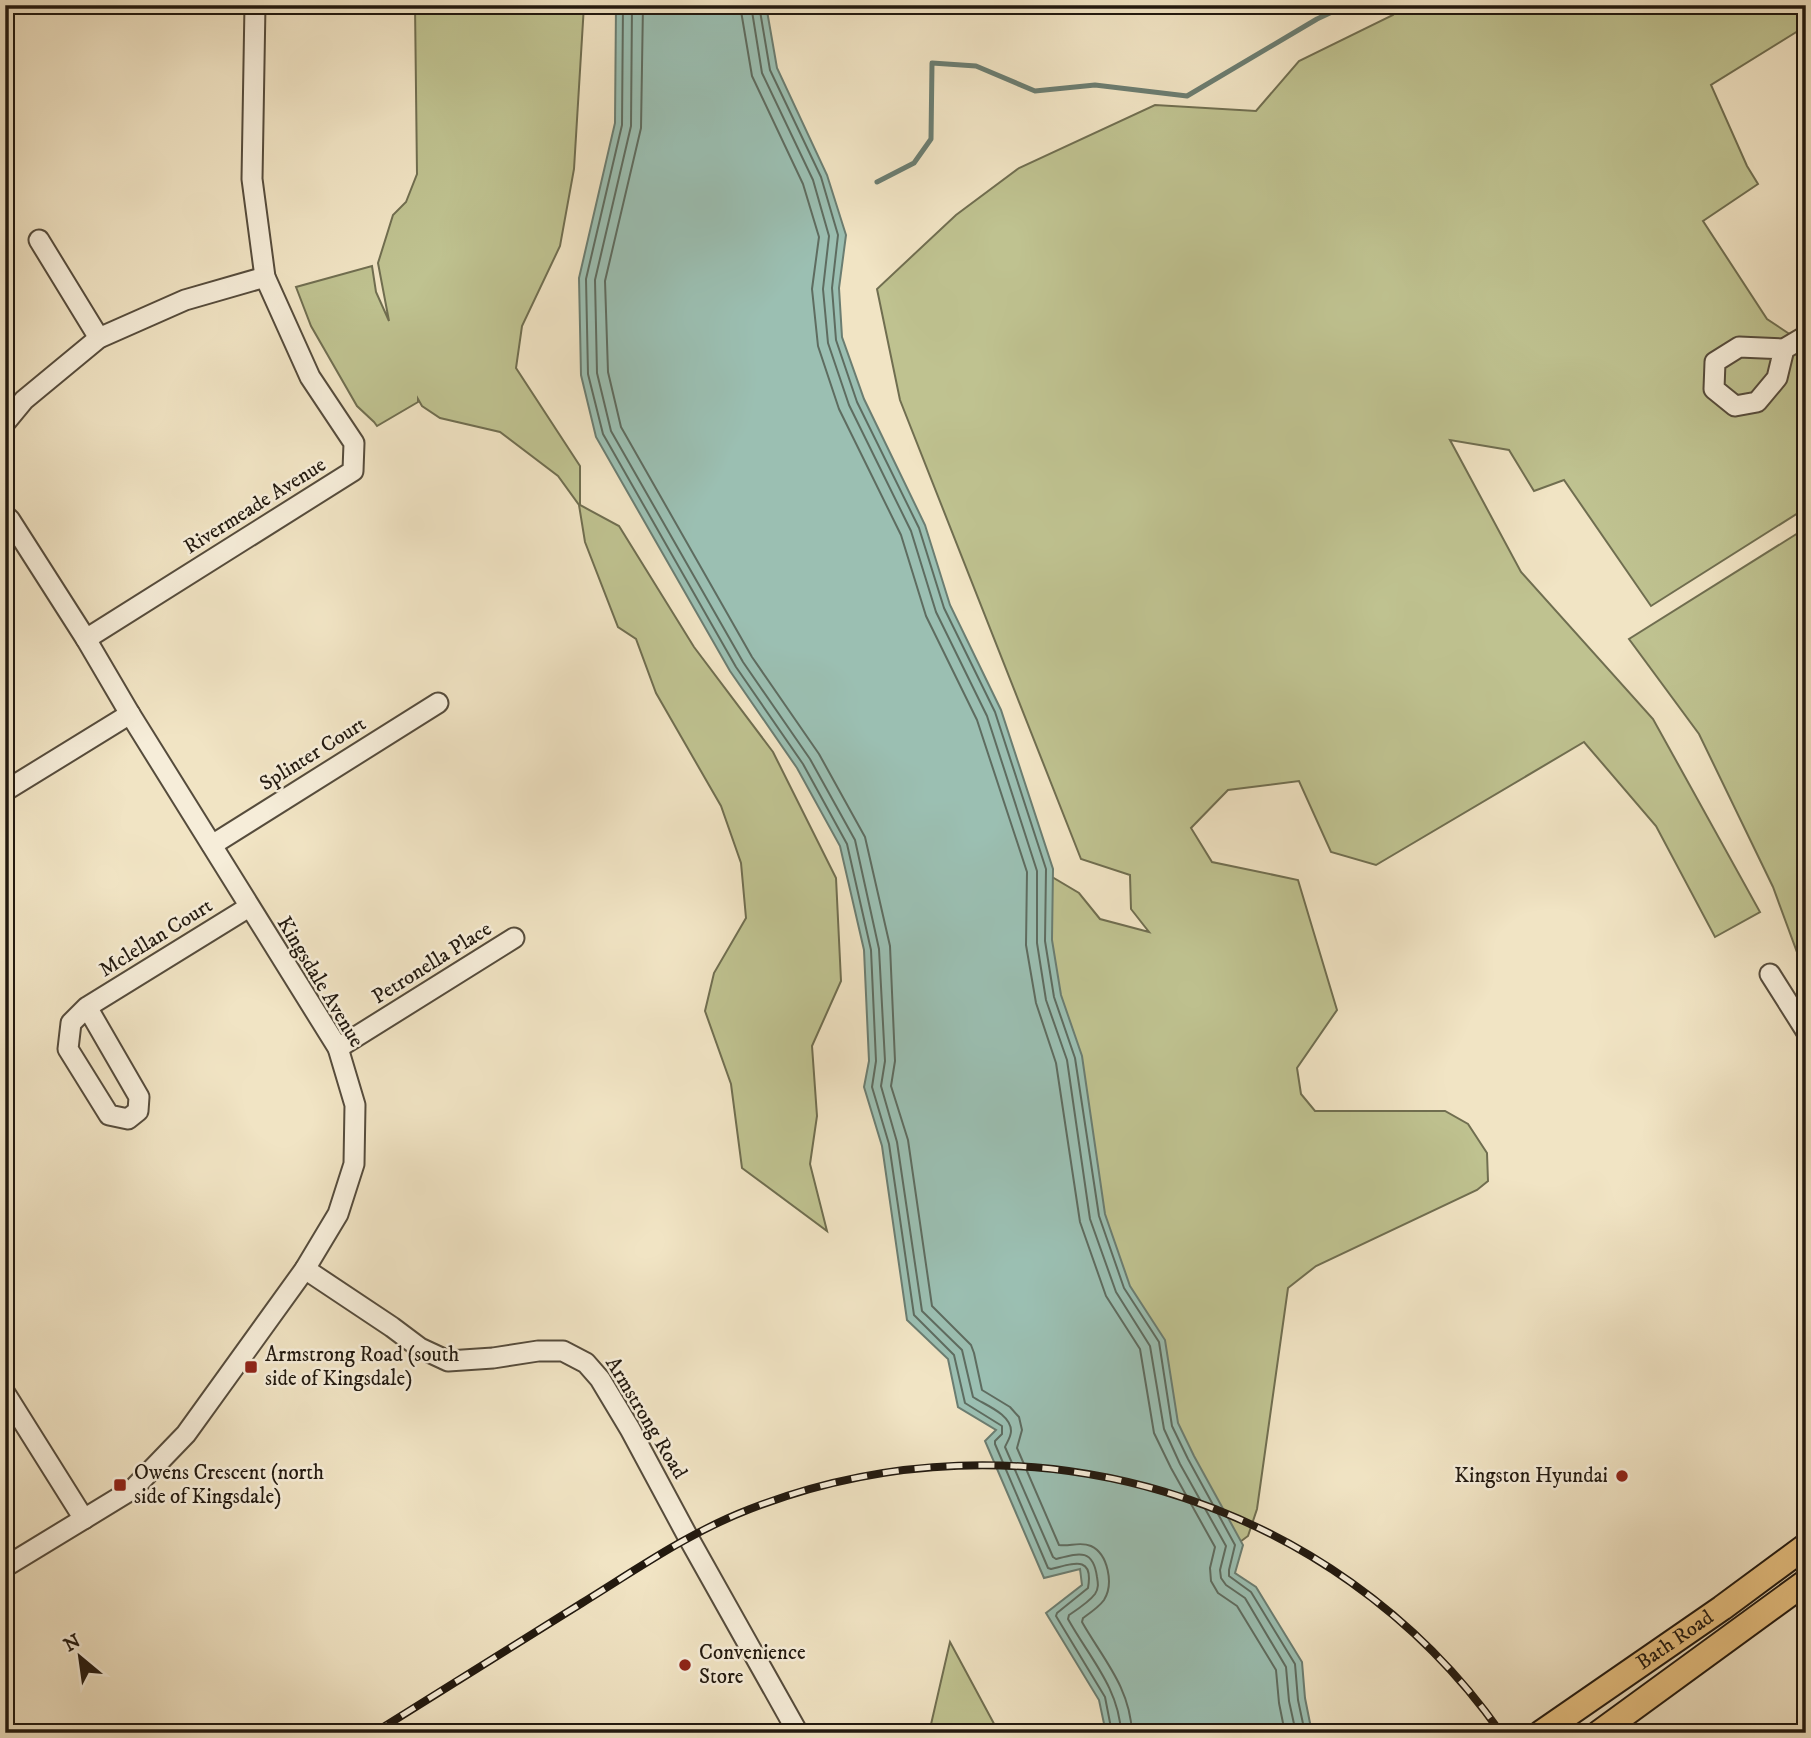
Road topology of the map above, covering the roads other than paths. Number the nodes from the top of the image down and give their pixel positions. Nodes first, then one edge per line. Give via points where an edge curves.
1 (255, 5) edge
2 (39, 240) dead end
3 (265, 277) junction
4 (1806, 336) edge
5 (99, 338) junction
6 (1784, 349) dead end
7 (5, 423) edge
8 (5, 514) edge
9 (86, 639) junction
10 (439, 702) dead end
11 (130, 714) junction
12 (5, 791) edge
13 (212, 845) junction
14 (249, 907) junction
15 (514, 938) dead end
16 (1770, 974) dead end
17 (87, 1007) junction
18 (1806, 1031) edge
19 (338, 1048) junction
20 (305, 1269) junction
21 (5, 1394) edge
22 (84, 1519) junction
23 (1806, 1546) edge
24 (5, 1567) edge
25 (1806, 1581) edge
26 (1722, 1608) junction
27 (1738, 1630) junction
28 (798, 1733) edge
29 (1541, 1733) edge
30 (1599, 1733) edge

1 - 3 street, Rivermeade Avenue via 252,179
2 - 5 street
3 - 5 street via 185,300
3 - 9 street, Rivermeade Avenue via 310,377 354,443 353,471
4 - 6 street
5 - 7 street via 24,400
8 - 9 street, Kingsdale Avenue
9 - 11 street, Kingsdale Avenue
10 - 13 street, Splinter Court
11 - 12 street
11 - 13 street, Kingsdale Avenue
13 - 14 street, Kingsdale Avenue
14 - 17 street, Mclellan Court
14 - 19 street, Kingsdale Avenue
15 - 19 street, Petronella Place
16 - 18 street
17 - 17 street, Mclellan Court via 71,1023 68,1049 108,1115 128,1119 138,1111 138,1097
19 - 20 street, Kingsdale Avenue via 355,1105 354,1164 338,1214
20 - 22 street, Kingsdale Avenue via 186,1434 133,1489
20 - 28 street, Armstrong Road via 420,1348 448,1361 563,1351 586,1363 630,1429
21 - 22 street
22 - 24 street, Kingsdale Avenue
23 - 26 main road, Bath Road
25 - 27 main road, Bath Road
26 - 27 main road
26 - 29 main road, Bath Road
27 - 30 main road, Bath Road

